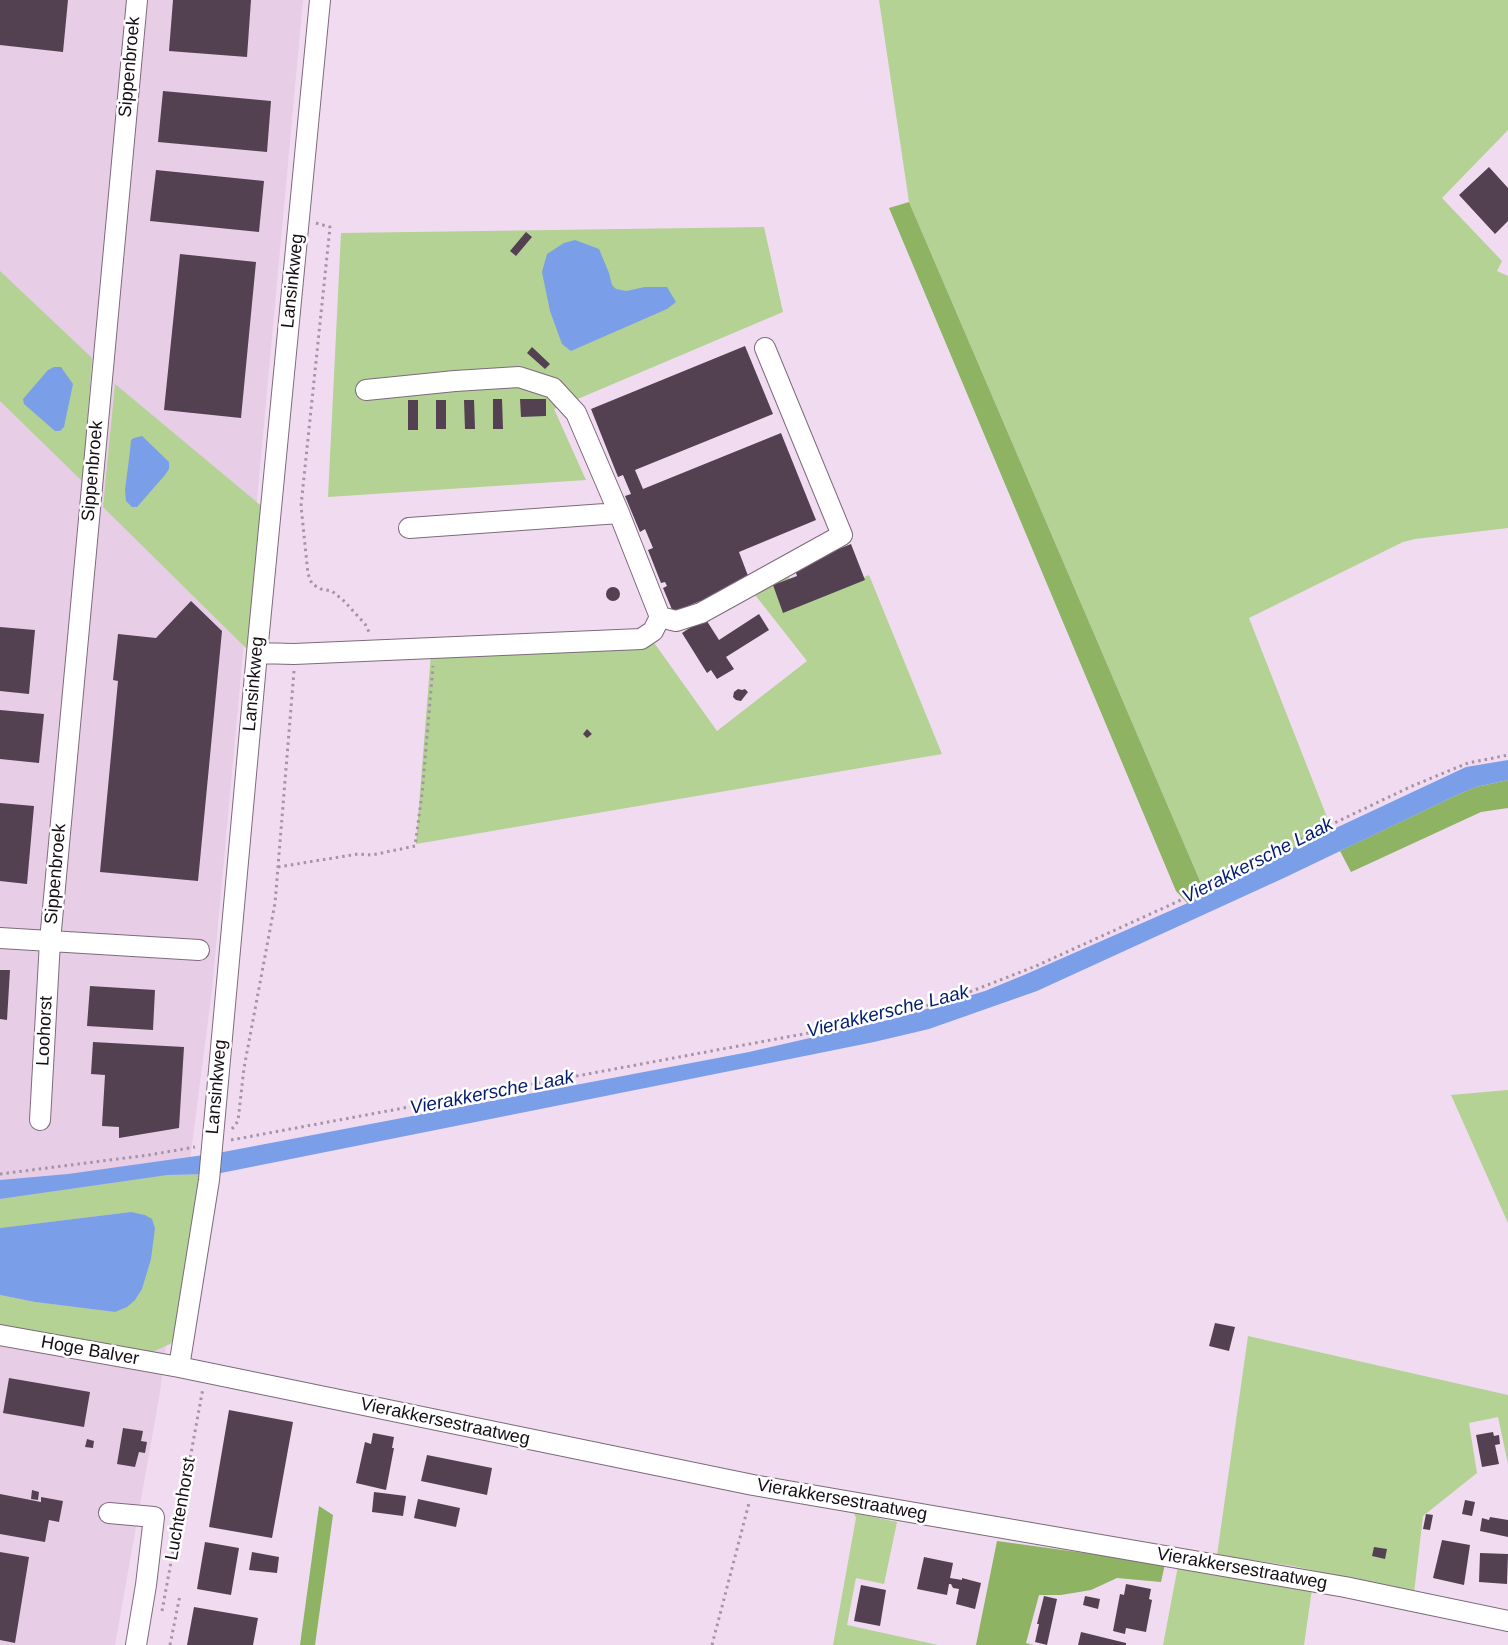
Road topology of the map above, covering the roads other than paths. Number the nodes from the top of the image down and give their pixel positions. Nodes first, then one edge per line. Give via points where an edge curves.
1 (136, 0) edge
2 (320, 0) edge
3 (765, 348) dead end
4 (366, 390) dead end
5 (619, 514) junction
6 (409, 528) dead end
7 (660, 617) junction
8 (257, 653) junction
9 (0, 938) edge
10 (50, 941) junction
11 (199, 950) dead end
12 (40, 1120) dead end
13 (0, 1335) edge
14 (179, 1367) junction
15 (109, 1513) dead end
16 (1508, 1620) edge
17 (136, 1645) edge

1 - 10 street, Sippenbroek
2 - 8 street, Lansinkweg
3 - 7 street via 842,535 701,613 676,621
4 - 5 street via 519,377 553,388 576,412
5 - 6 street
5 - 7 street
7 - 8 street via 653,631 641,639
8 - 14 street, Lansinkweg via 215,1145
9 - 10 street
10 - 11 street
10 - 12 street, Loohorst
13 - 14 street, Hoge Balver
14 - 16 street, Vierakkersestraatweg via 753,1485 1345,1587
15 - 17 street, Luchtenhorst via 154,1517

